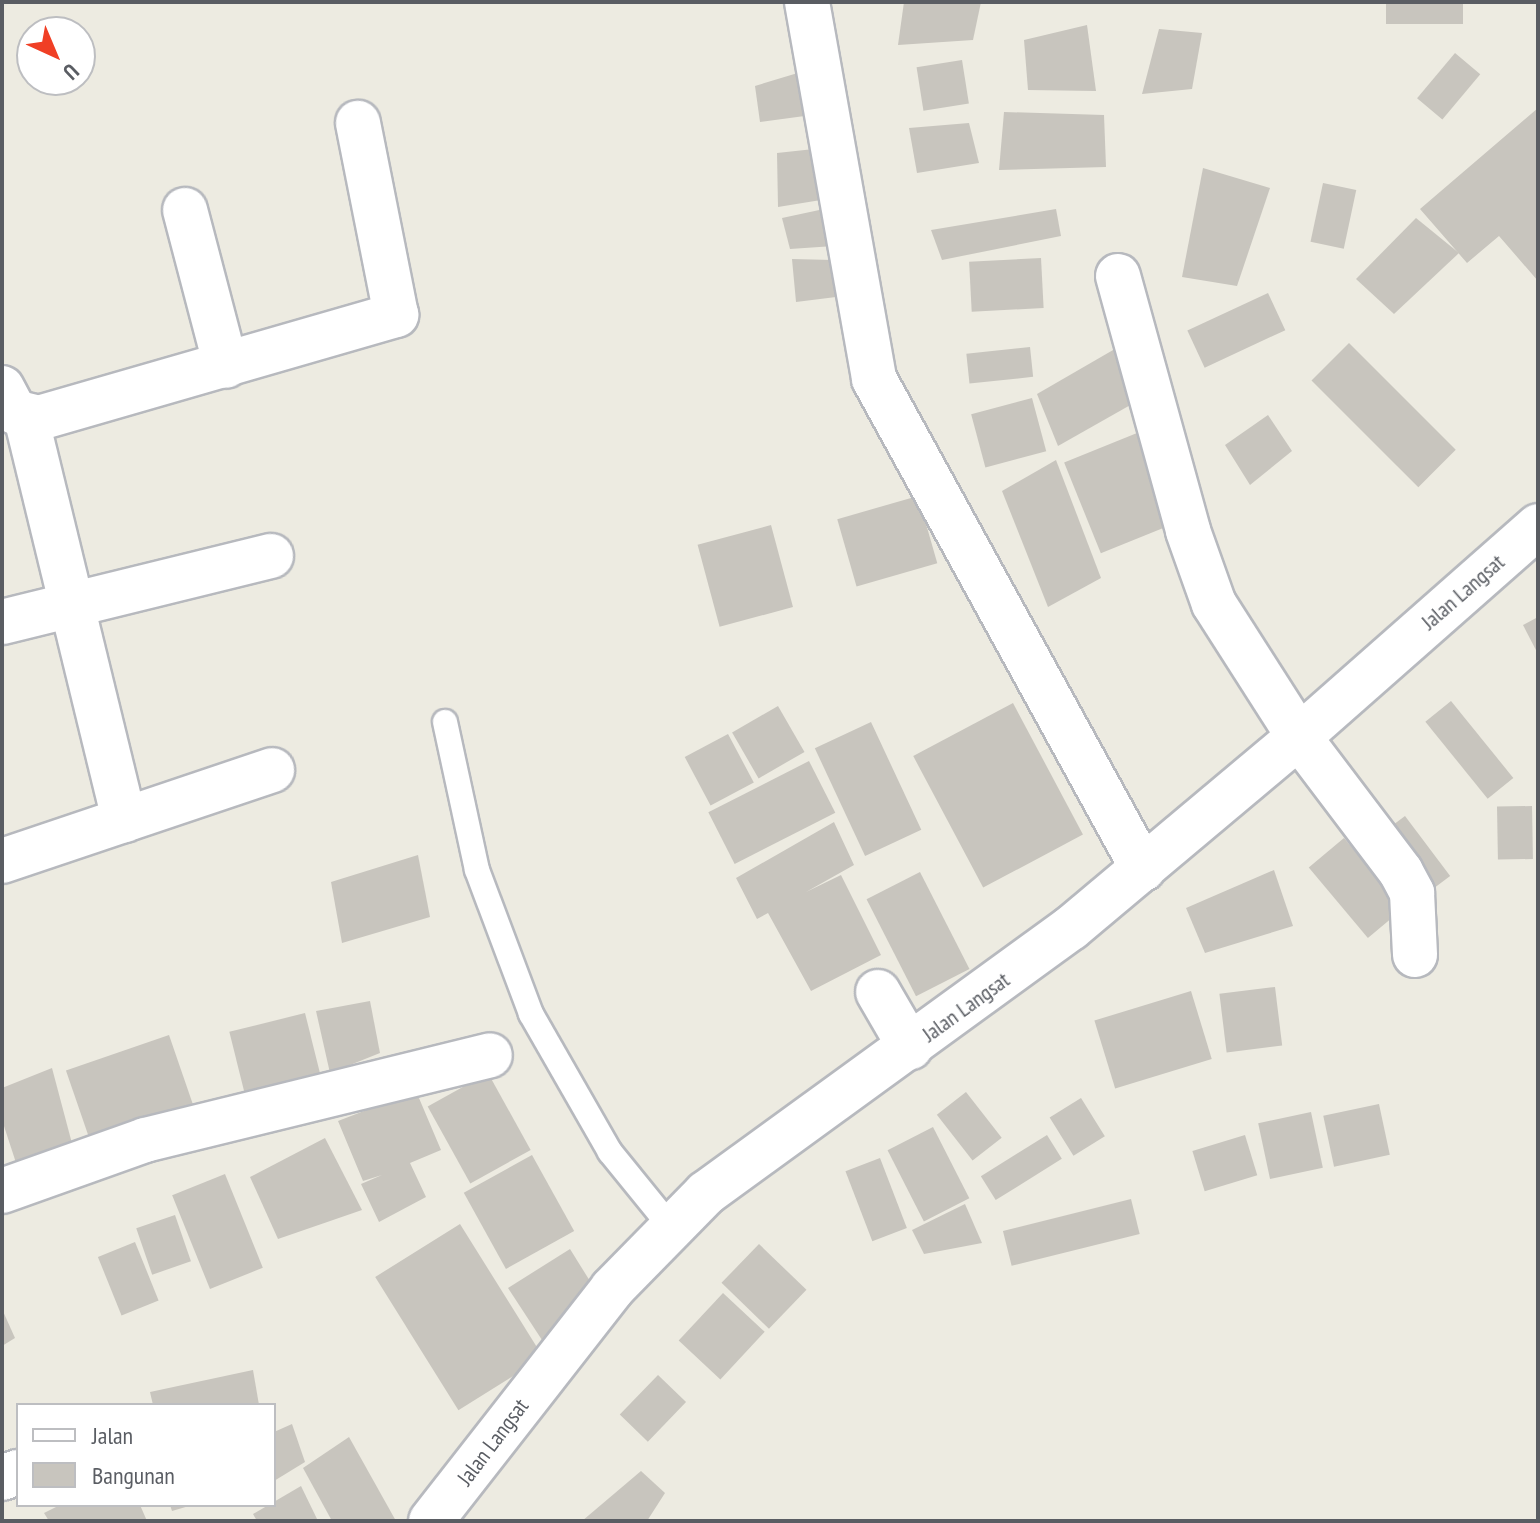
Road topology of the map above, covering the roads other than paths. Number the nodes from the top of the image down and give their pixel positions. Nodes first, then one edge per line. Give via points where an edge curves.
1 (807, 2) edge
2 (358, 123) dead end
3 (185, 210) dead end
4 (1118, 276) dead end
5 (226, 366) junction
6 (14, 403) edge
7 (1538, 526) edge
8 (271, 556) dead end
9 (72, 605) junction
10 (2, 622) edge
11 (445, 722) dead end
12 (1299, 737) junction
13 (272, 770) dead end
14 (124, 820) junction
15 (2, 861) edge
16 (1143, 869) junction
17 (1415, 955) dead end
18 (878, 992) dead end
19 (910, 1047) junction
20 (490, 1055) dead end
21 (2, 1191) edge
22 (671, 1227) junction
23 (431, 1521) edge

1 - 16 street via 874,379
2 - 5 street via 396,315
3 - 5 street
4 - 12 street via 1200,569 1214,604
5 - 6 street via 76,410
6 - 9 street
7 - 12 street, Jalan Langsat
8 - 9 street
9 - 10 street
9 - 14 street
11 - 22 lane via 477,870 531,1014 610,1152
12 - 16 street, Jalan Langsat
12 - 17 street via 1401,872 1415,908
13 - 14 street
14 - 15 street
16 - 19 street, Jalan Langsat
18 - 19 street
19 - 22 street, Jalan Langsat via 747,1159
20 - 21 street via 145,1140
22 - 23 street, Jalan Langsat via 612,1289

